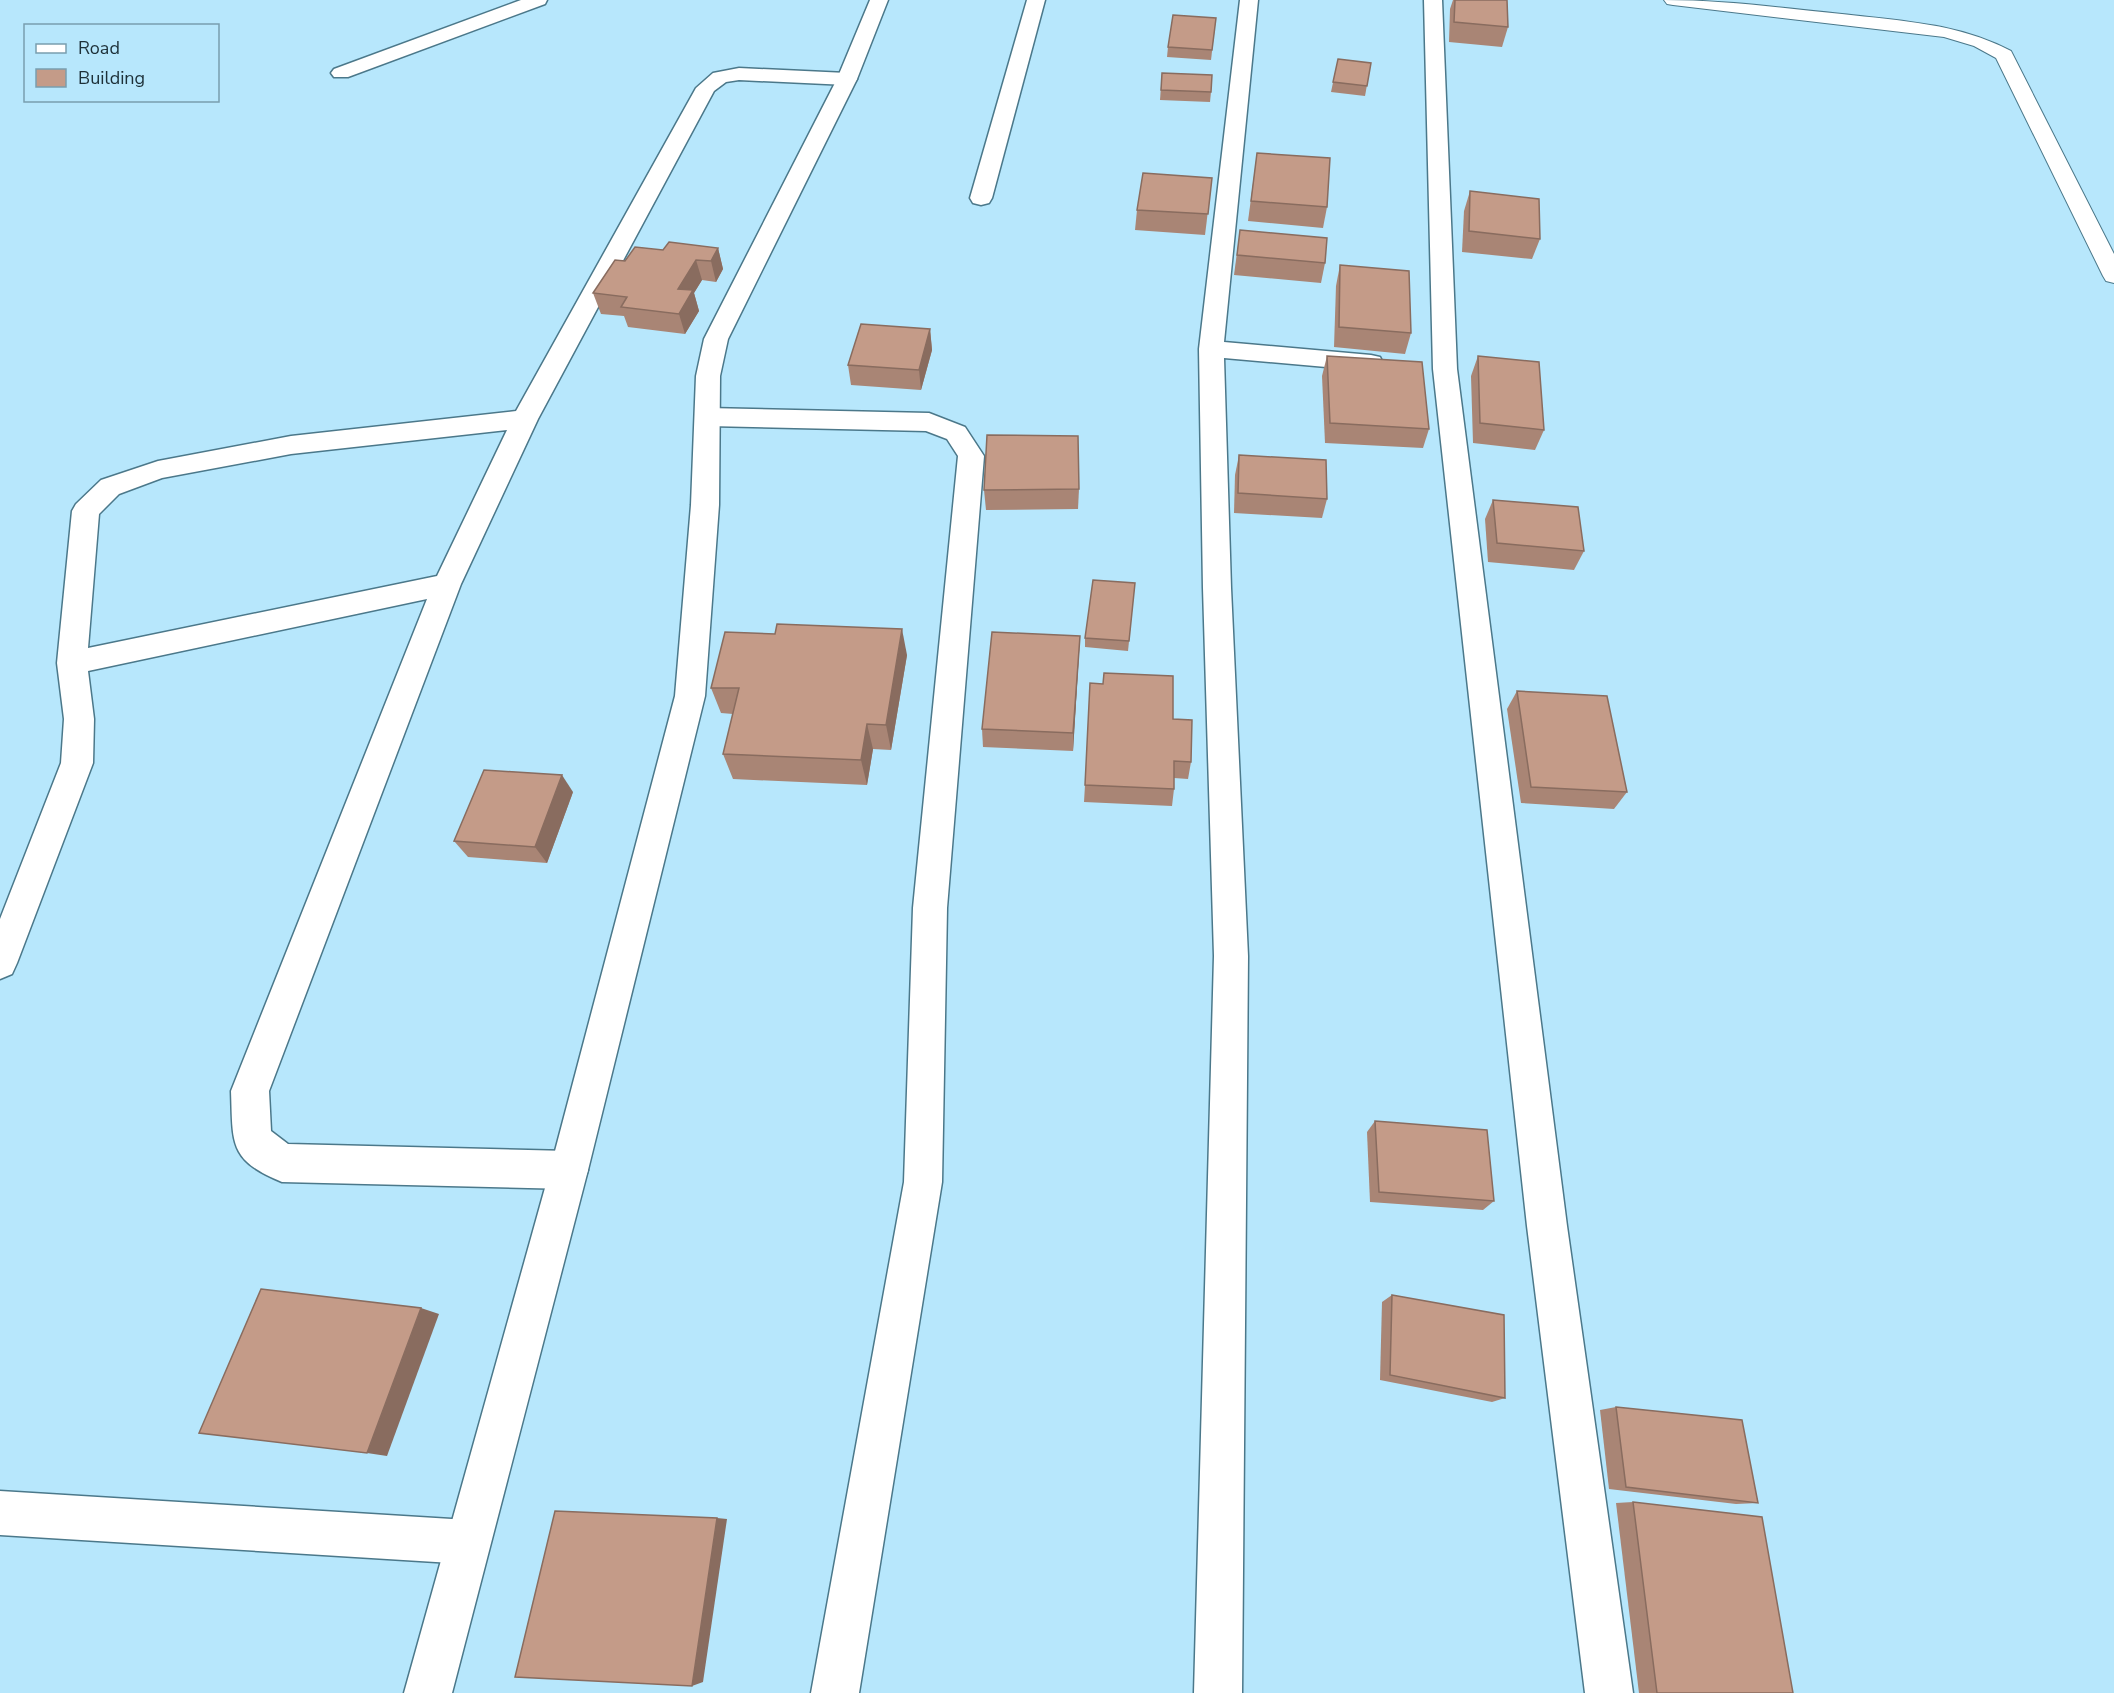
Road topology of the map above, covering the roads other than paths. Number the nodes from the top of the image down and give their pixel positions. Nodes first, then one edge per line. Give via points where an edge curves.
1 (538, 0) edge
2 (879, 0) edge
3 (1036, 0) edge
4 (1249, 0) edge
5 (1433, 0) edge
6 (1673, 0) edge
7 (341, 73) dead end
8 (847, 79) junction
9 (981, 198) dead end
10 (2114, 276) edge
11 (1211, 349) junction
12 (1422, 367) junction
13 (708, 417) junction
14 (525, 419) junction
15 (447, 584) junction
16 (72, 663) junction
17 (0, 963) edge
18 (569, 1170) junction
19 (0, 1513) edge
20 (468, 1542) junction
21 (428, 1693) edge
22 (835, 1693) edge
23 (1218, 1693) edge
24 (1610, 1693) edge

1 - 7 street
2 - 8 street
3 - 9 street
4 - 11 street
5 - 12 street
6 - 10 lane via 1945,32 2004,54
8 - 13 street via 716,339 708,376
8 - 14 street via 739,74 720,77 705,88
11 - 12 street
11 - 23 street via 1231,956
12 - 24 street
13 - 18 street via 690,696
13 - 22 street via 929,422 956,433 971,456 930,908 923,1182
14 - 15 street
14 - 16 street via 291,445 158,470 110,487 86,511
15 - 16 street
15 - 18 street via 250,1091 252,1141 282,1163
16 - 17 street via 79,719 77,763
18 - 20 street
19 - 20 street
20 - 21 street

